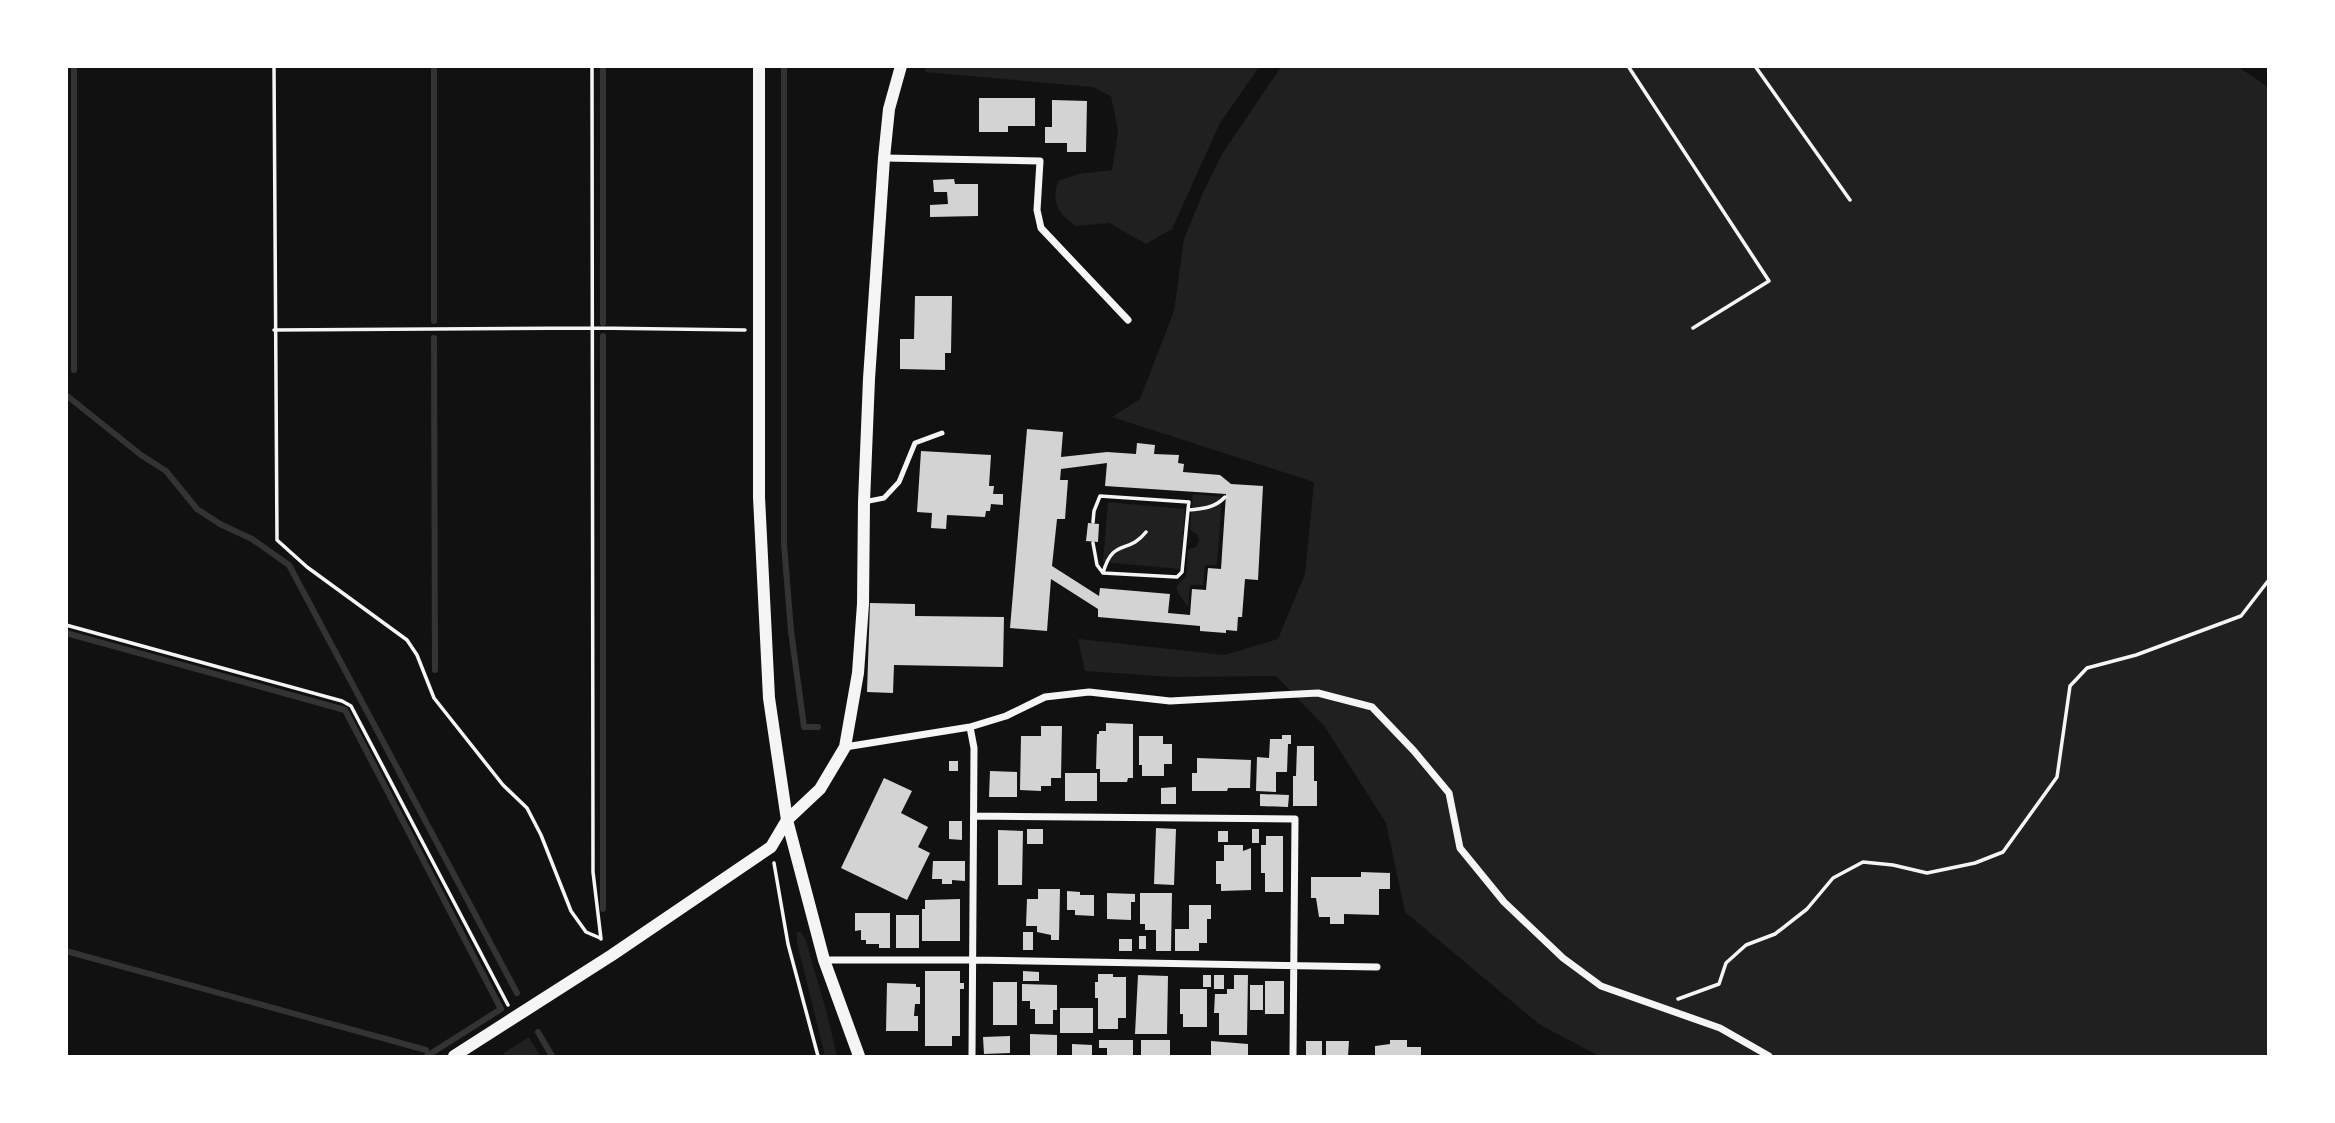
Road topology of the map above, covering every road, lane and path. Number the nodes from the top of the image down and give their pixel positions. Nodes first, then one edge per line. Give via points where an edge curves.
1 (274, 66) edge
2 (593, 66) edge
3 (759, 66) edge
4 (901, 66) edge
5 (1628, 66) edge
6 (1755, 66) edge
7 (884, 158) junction
8 (1850, 200) dead end
9 (1128, 320) dead end
10 (593, 328) junction
11 (1693, 328) dead end
12 (758, 329) junction
13 (274, 330) junction
14 (942, 433) dead end
15 (1225, 497) dead end
16 (864, 502) junction
17 (1188, 510) junction
18 (1093, 522) dead end
19 (1146, 532) dead end
20 (1093, 543) dead end
21 (1103, 573) junction
22 (2269, 581) edge
23 (66, 625) edge
24 (970, 727) junction
25 (845, 747) junction
26 (974, 816) junction
27 (787, 820) junction
28 (771, 847) junction
29 (600, 938) junction
30 (612, 955) junction
31 (824, 960) junction
32 (973, 960) junction
33 (1293, 965) junction
34 (1377, 967) dead end
35 (1661, 1006) junction
36 (514, 1016) junction
37 (454, 1056) edge
38 (818, 1056) edge
39 (859, 1056) edge
40 (972, 1056) edge
41 (1293, 1056) edge
42 (1769, 1056) edge

1 - 13 path
2 - 10 path
3 - 12 street
4 - 7 street via 889,109
5 - 11 path via 1769,281
6 - 8 path
7 - 9 street via 1040,161 1037,210 1041,228
7 - 16 street
10 - 12 path
10 - 13 path
10 - 29 path via 593,872
12 - 27 street via 759,497 769,698
13 - 29 path via 277,540 407,640 435,698 503,785 527,808 571,911 586,932
14 - 16 lane via 915,443 899,482 884,498
15 - 17 path via 1219,504
16 - 25 street via 858,673
17 - 18 path via 1189,502 1100,496
17 - 21 path via 1182,572 1177,577
19 - 21 path via 1140,541 1113,551
20 - 21 path
22 - 35 path via 2241,616 2136,655 2087,667 2070,687 2057,777 2003,852 1927,873 1863,862 1833,878 1807,909 1775,934 1746,945 1726,963 1719,984
23 - 36 path via 351,706
24 - 25 street
24 - 26 street
24 - 35 street via 1045,698 1089,692 1170,701 1318,693 1372,707 1449,793 1460,848 1504,902 1563,958 1601,986
25 - 27 street via 820,789
26 - 32 street
26 - 33 street via 1295,819
27 - 28 street
27 - 31 street
28 - 30 street
28 - 38 path via 788,944
29 - 30 path
30 - 36 street
31 - 32 street
31 - 39 street
32 - 33 street
32 - 40 street
33 - 34 street
33 - 41 street
35 - 42 street via 1720,1028
36 - 37 street

